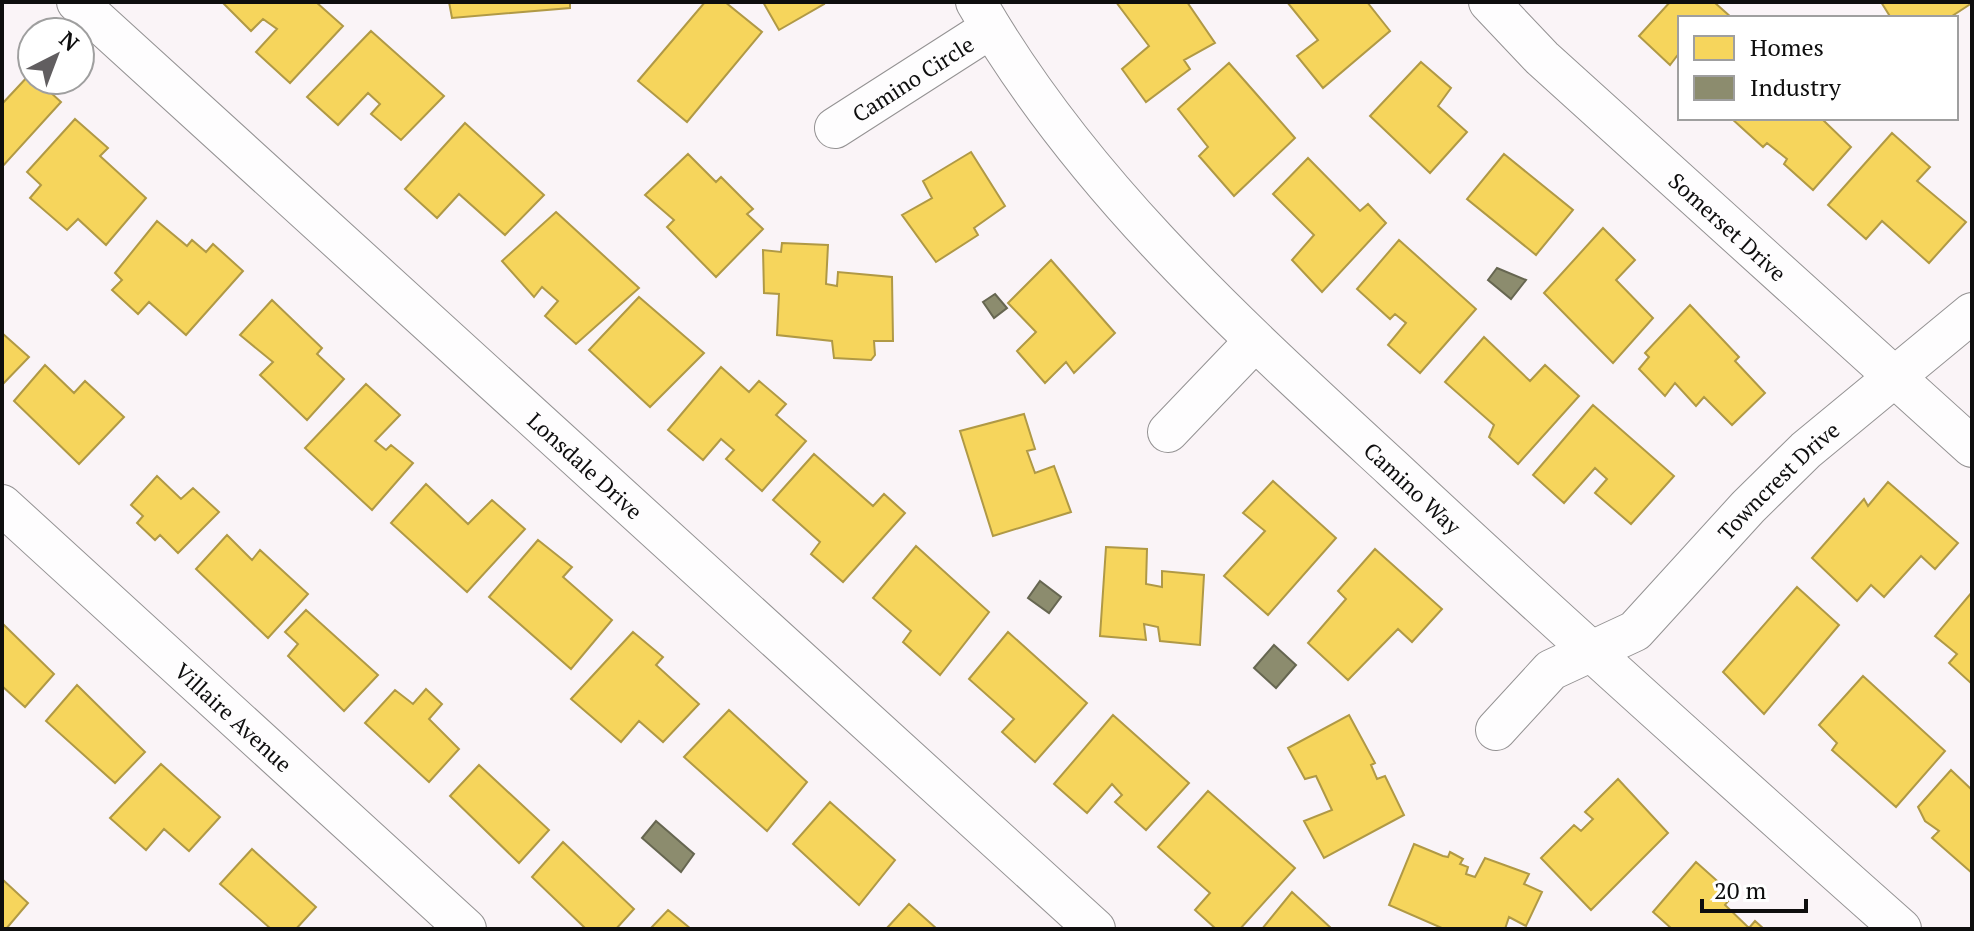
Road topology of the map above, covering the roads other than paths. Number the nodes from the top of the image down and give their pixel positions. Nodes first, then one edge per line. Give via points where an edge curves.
1 (77, 2) edge
2 (1489, 2) edge
3 (984, 15) edge
4 (835, 128) dead end
5 (1972, 313) edge
6 (1255, 341) junction
7 (1896, 377) junction
8 (1168, 432) dead end
9 (1972, 447) edge
10 (2, 505) edge
11 (1589, 652) junction
12 (1496, 730) dead end
13 (466, 929) edge
14 (1095, 929) edge
15 (1900, 929) edge

1 - 14 street, Lonsdale Drive
2 - 7 street, Somerset Drive via 1542,58
3 - 4 street, Camino Circle
3 - 6 street, Camino Way via 1049,114 1111,189
5 - 7 street, Towncrest Drive
6 - 8 street
6 - 11 street, Camino Way
7 - 9 street, Somerset Drive
7 - 11 street, Towncrest Drive via 1796,460 1635,631
10 - 13 street, Villaire Avenue
11 - 12 street, Towncrest Drive via 1551,670
11 - 15 street, Camino Way

